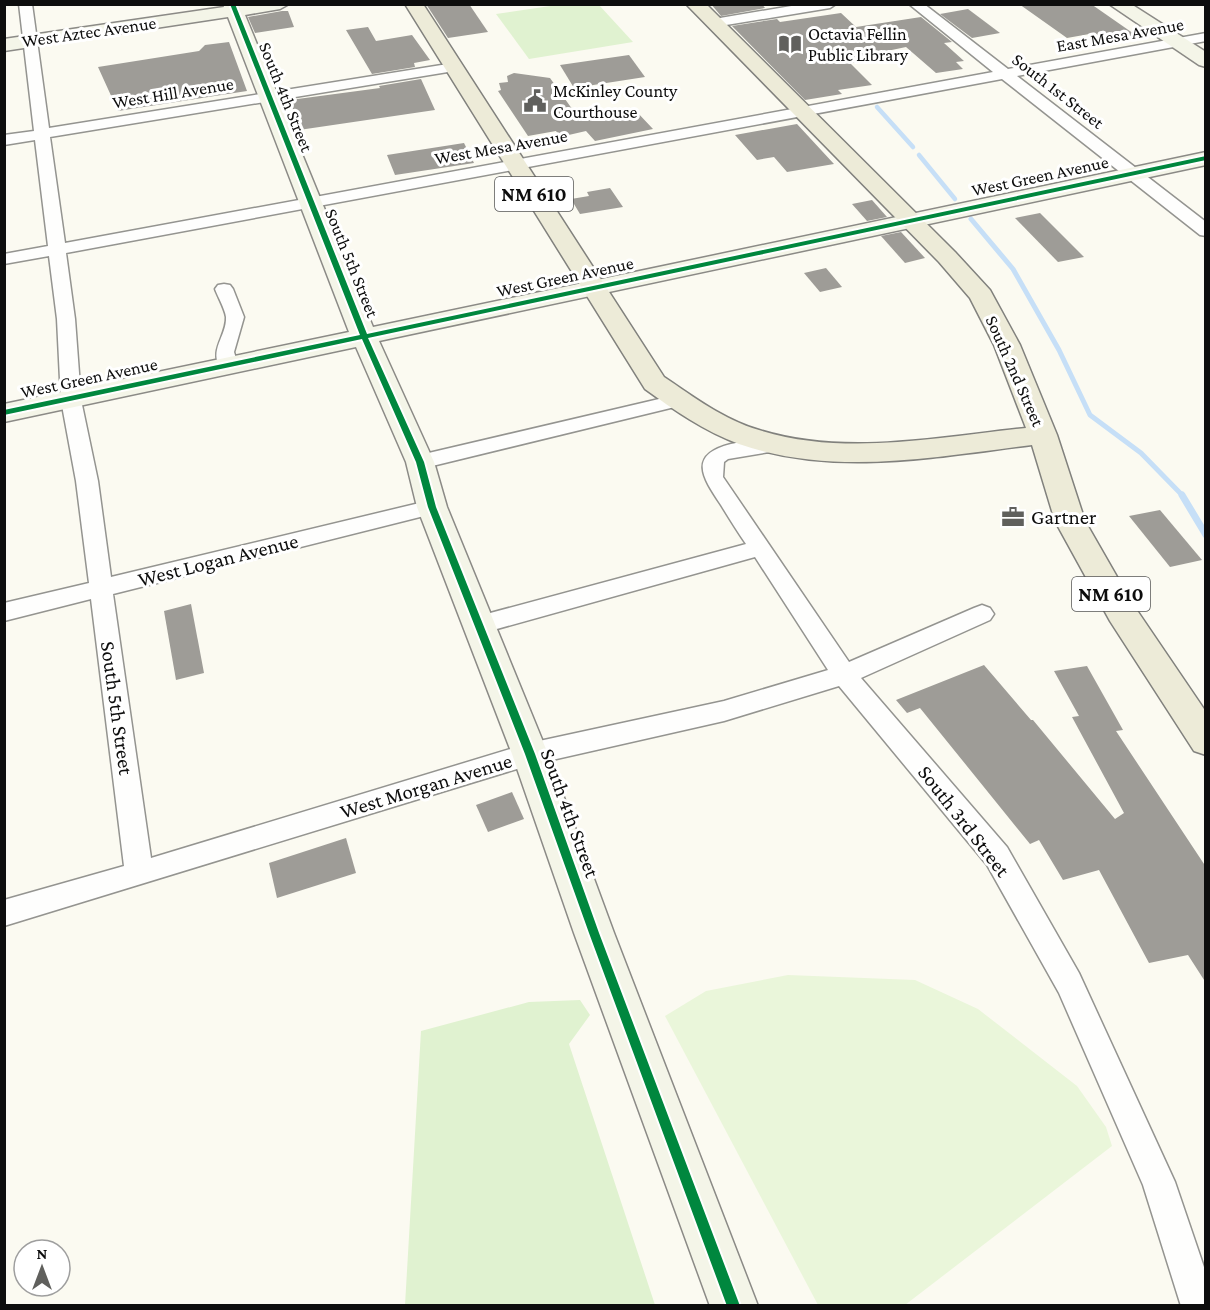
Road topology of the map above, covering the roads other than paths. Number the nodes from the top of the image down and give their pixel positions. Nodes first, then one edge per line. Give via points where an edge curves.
1 (25, 4) edge
2 (280, 4) edge
3 (414, 4) edge
4 (695, 4) edge
5 (830, 4) edge
6 (915, 4) edge
7 (1118, 4) edge
8 (233, 8) edge
9 (714, 23) junction
10 (1206, 37) edge
11 (30, 41) junction
12 (1177, 43) junction
13 (4, 45) edge
14 (1206, 61) edge
15 (454, 67) junction
16 (1005, 74) junction
17 (269, 97) junction
18 (802, 112) junction
19 (42, 134) junction
20 (4, 140) edge
21 (1206, 158) edge
22 (515, 165) junction
23 (1132, 173) junction
24 (310, 202) junction
25 (910, 220) junction
26 (1206, 231) edge
27 (57, 249) junction
28 (4, 259) edge
29 (593, 287) junction
30 (224, 289) dead end
31 (364, 336) junction
32 (228, 365) junction
33 (71, 399) junction
34 (687, 408) junction
35 (4, 413) edge
36 (1043, 435) junction
37 (774, 445) junction
38 (420, 462) junction
39 (432, 507) junction
40 (760, 548) junction
41 (101, 588) junction
42 (4, 612) edge
43 (982, 614) dead end
44 (479, 625) junction
45 (844, 675) junction
46 (1206, 741) edge
47 (530, 754) junction
48 (139, 874) junction
49 (4, 913) edge
50 (734, 1305) edge
51 (1199, 1305) edge

1 - 11 street
2 - 8 street, West Aztec Avenue
3 - 15 main road, NM 610
4 - 9 main road, South 2nd Street / NM 610
5 - 9 street
6 - 16 street, South 1st Street
7 - 12 street
8 - 11 street, West Aztec Avenue
8 - 17 street, South 4th Street
9 - 18 main road, South 2nd Street / NM 610
10 - 12 street, East Mesa Avenue
11 - 13 street, West Aztec Avenue
11 - 19 street
12 - 14 street
12 - 16 street, East Mesa Avenue
15 - 17 street, West Hill Avenue
15 - 22 main road, NM 610
16 - 18 street, West Mesa Avenue
16 - 23 street, South 1st Street
17 - 19 street, West Hill Avenue
17 - 24 street, South 4th Street
18 - 22 street, West Mesa Avenue
18 - 25 main road, South 2nd Street / NM 610
19 - 20 street, West Hill Avenue
19 - 27 street
21 - 23 street, West Green Avenue
22 - 24 street, West Mesa Avenue
22 - 29 main road, NM 610
23 - 25 street, West Green Avenue
23 - 26 street, South 1st Street
24 - 27 street, West Mesa Avenue
24 - 31 street, South 5th Street
25 - 29 street, West Green Avenue
25 - 36 main road, South 2nd Street / NM 610 via 981,295 1007,345
27 - 28 street, West Mesa Avenue
27 - 33 street
29 - 31 street, West Green Avenue
29 - 34 main road, NM 610 via 654,383
30 - 32 street via 235,317 225,352
31 - 32 street, West Green Avenue
31 - 38 street, South 4th Street
32 - 33 street, West Green Avenue
33 - 35 street, West Green Avenue
33 - 41 street, South 5th Street
34 - 37 main road, NM 610 via 726,429
34 - 38 street
36 - 37 main road, NM 610 via 865,455
36 - 46 main road, South 2nd Street / NM 610 via 1070,521 1121,612
37 - 40 street, South 3rd Street via 726,452 713,465 713,477
38 - 39 street, South 4th Street
39 - 41 street, West Logan Avenue
39 - 44 street, South 4th Street
40 - 44 street
40 - 45 street, South 3rd Street
41 - 42 street, West Logan Avenue
41 - 48 street, South 5th Street
43 - 45 street, West Morgan Avenue
44 - 47 street, South 4th Street
45 - 47 street, West Morgan Avenue via 724,711
45 - 51 street, South 3rd Street via 997,856 1069,983 1159,1182
47 - 48 street, West Morgan Avenue
47 - 50 street, South 4th Street
48 - 49 street, West Morgan Avenue

